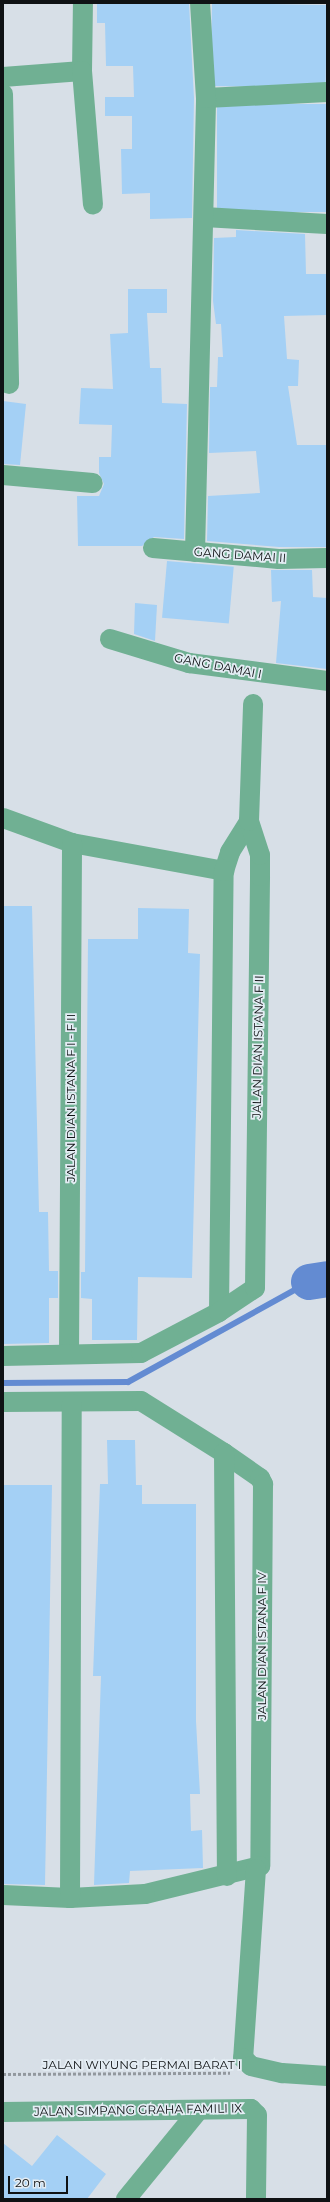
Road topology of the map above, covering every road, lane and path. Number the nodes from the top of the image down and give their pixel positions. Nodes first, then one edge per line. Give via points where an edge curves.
1 (83, 3) edge
2 (200, 3) edge
3 (82, 71) junction
4 (3, 77) edge
5 (327, 92) edge
6 (3, 94) edge
7 (206, 98) junction
8 (93, 204) dead end
9 (204, 217) junction
10 (327, 224) edge
11 (9, 384) dead end
12 (3, 475) edge
13 (93, 483) dead end
14 (153, 548) dead end
15 (195, 552) junction
16 (327, 558) edge
17 (110, 639) dead end
18 (327, 681) edge
19 (253, 704) dead end
20 (3, 818) edge
21 (250, 821) junction
22 (72, 842) junction
23 (224, 871) junction
24 (219, 1312) junction
25 (69, 1354) junction
26 (3, 1356) edge
27 (3, 1402) edge
28 (72, 1404) junction
29 (224, 1453) junction
30 (258, 1864) junction
31 (226, 1876) junction
32 (3, 1895) edge
33 (70, 1898) junction
34 (234, 2073) dead end
35 (3, 2074) edge
36 (327, 2076) edge
37 (198, 2111) junction
38 (3, 2112) edge
39 (126, 2199) edge
40 (256, 2199) edge

1 - 3 street
2 - 7 street
3 - 4 street
3 - 8 street
5 - 7 street
6 - 11 street
7 - 9 street
9 - 10 street via 286,219
9 - 15 street
12 - 13 street
14 - 15 street, GANG DAMAI II
15 - 16 street, GANG DAMAI II via 279,559
17 - 18 street, GANG DAMAI I via 189,663
19 - 21 street
20 - 22 street
21 - 23 street via 230,852
21 - 24 street, JALAN DIAN ISTANA F II via 260,856 256,1285
22 - 23 street
22 - 25 street, JALAN DIAN ISTANA F I - F II
23 - 24 street
24 - 25 street, JALAN DIAN ISTANA F II via 140,1353
25 - 26 street, JALAN DIAN ISTANA F II
27 - 28 street, JALAN DIAN ISTANA F IV
28 - 29 street, JALAN DIAN ISTANA F IV via 141,1401
28 - 33 street
29 - 30 street, JALAN DIAN ISTANA F IV via 263,1481
29 - 31 street
30 - 31 street
30 - 36 street via 242,2046 244,2058 251,2066 282,2073
31 - 33 street via 145,1894
32 - 33 street
34 - 35 path, JALAN WIYUNG PERMAI BARAT I
37 - 38 street, JALAN SIMPANG GRAHA FAMILI IX
37 - 39 street
37 - 40 street, JALAN SIMPANG GRAHA FAMILI IX via 251,2109 256,2112

